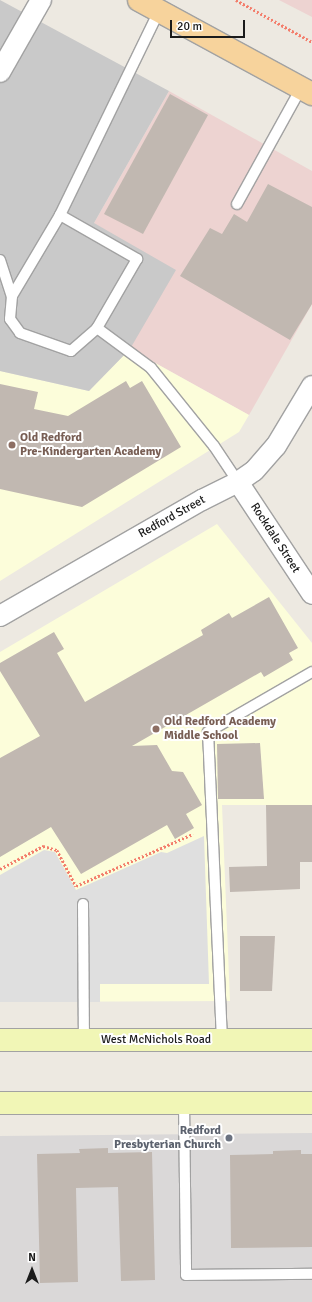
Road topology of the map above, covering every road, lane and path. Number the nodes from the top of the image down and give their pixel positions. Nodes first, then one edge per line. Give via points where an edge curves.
1 (41, 0) edge
2 (140, 0) edge
3 (236, 0) edge
4 (160, 11) junction
5 (312, 42) edge
6 (0, 72) edge
7 (306, 91) edge
8 (237, 204) dead end
9 (60, 215) junction
10 (0, 260) edge
11 (12, 296) junction
12 (98, 328) junction
13 (312, 386) edge
14 (238, 482) junction
15 (312, 594) edge
16 (0, 616) edge
17 (312, 672) edge
18 (193, 834) dead end
19 (0, 870) edge
20 (83, 904) dead end
21 (0, 1040) edge
22 (84, 1040) junction
23 (222, 1040) junction
24 (312, 1040) edge
25 (0, 1103) edge
26 (184, 1103) junction
27 (312, 1103) edge
28 (312, 1274) edge

1 - 6 street
2 - 4 main road
3 - 5 path
4 - 7 main road
4 - 9 lane
7 - 8 lane
9 - 11 lane
9 - 12 lane via 137,259
10 - 11 lane
11 - 12 lane via 10,319 20,333 71,351
12 - 14 lane via 152,368 214,446
13 - 14 street, Redford Street via 276,446 254,470
14 - 15 street, Rockdale Street
14 - 16 street, Redford Street
17 - 23 lane via 208,732
18 - 19 path via 76,886 57,850 42,846
20 - 22 lane
21 - 22 main road, West McNichols Road
22 - 23 main road, West McNichols Road
23 - 24 main road, West McNichols Road
25 - 26 main road
26 - 27 main road
26 - 28 lane via 186,1275

